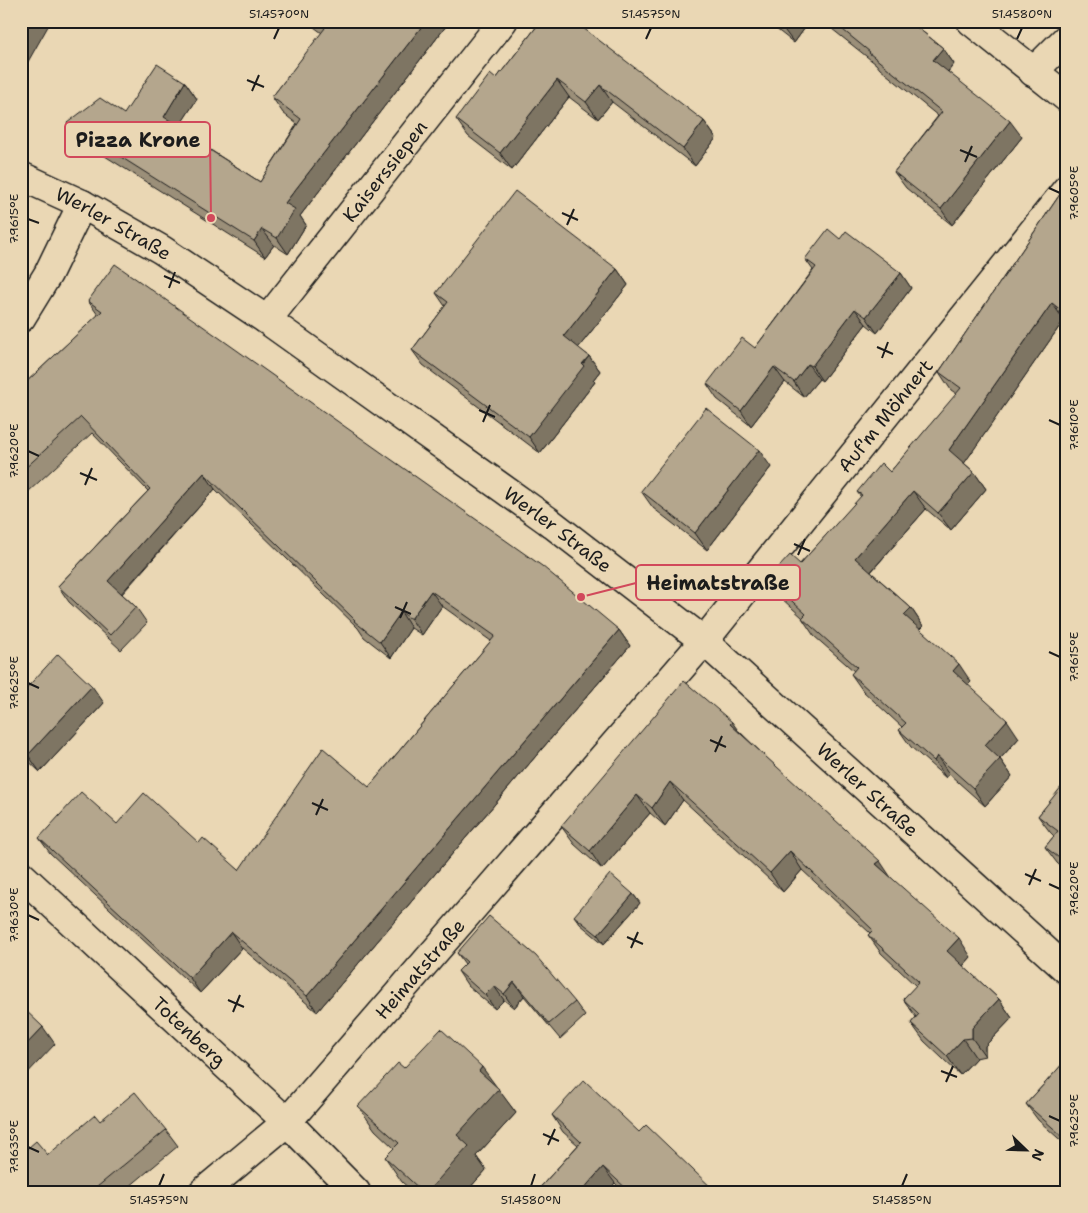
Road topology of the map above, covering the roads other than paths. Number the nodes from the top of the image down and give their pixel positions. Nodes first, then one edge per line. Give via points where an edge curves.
1 (503, 21) edge
2 (971, 21) edge
3 (1067, 38) edge
4 (1033, 72) junction
5 (1067, 98) edge
6 (21, 176) edge
7 (1067, 189) edge
8 (82, 204) junction
9 (21, 318) edge
10 (267, 320) junction
11 (704, 642) junction
12 (21, 875) edge
13 (1067, 970) edge
14 (287, 1122) junction
15 (203, 1192) edge
16 (356, 1192) edge

1 - 10 street, Kaiserssiepen
2 - 4 street
3 - 4 street
4 - 5 street
6 - 8 street, Werler Straße
7 - 11 street, Auf'm Möhnert
8 - 9 street via 48,274
8 - 10 street, Werler Straße via 162,250
10 - 11 street, Werler Straße via 547,520
11 - 13 street, Werler Straße
11 - 14 street, Heimatstraße
12 - 14 street, Totenberg
14 - 15 street, Heimatstraße
14 - 16 street, Totenberg

